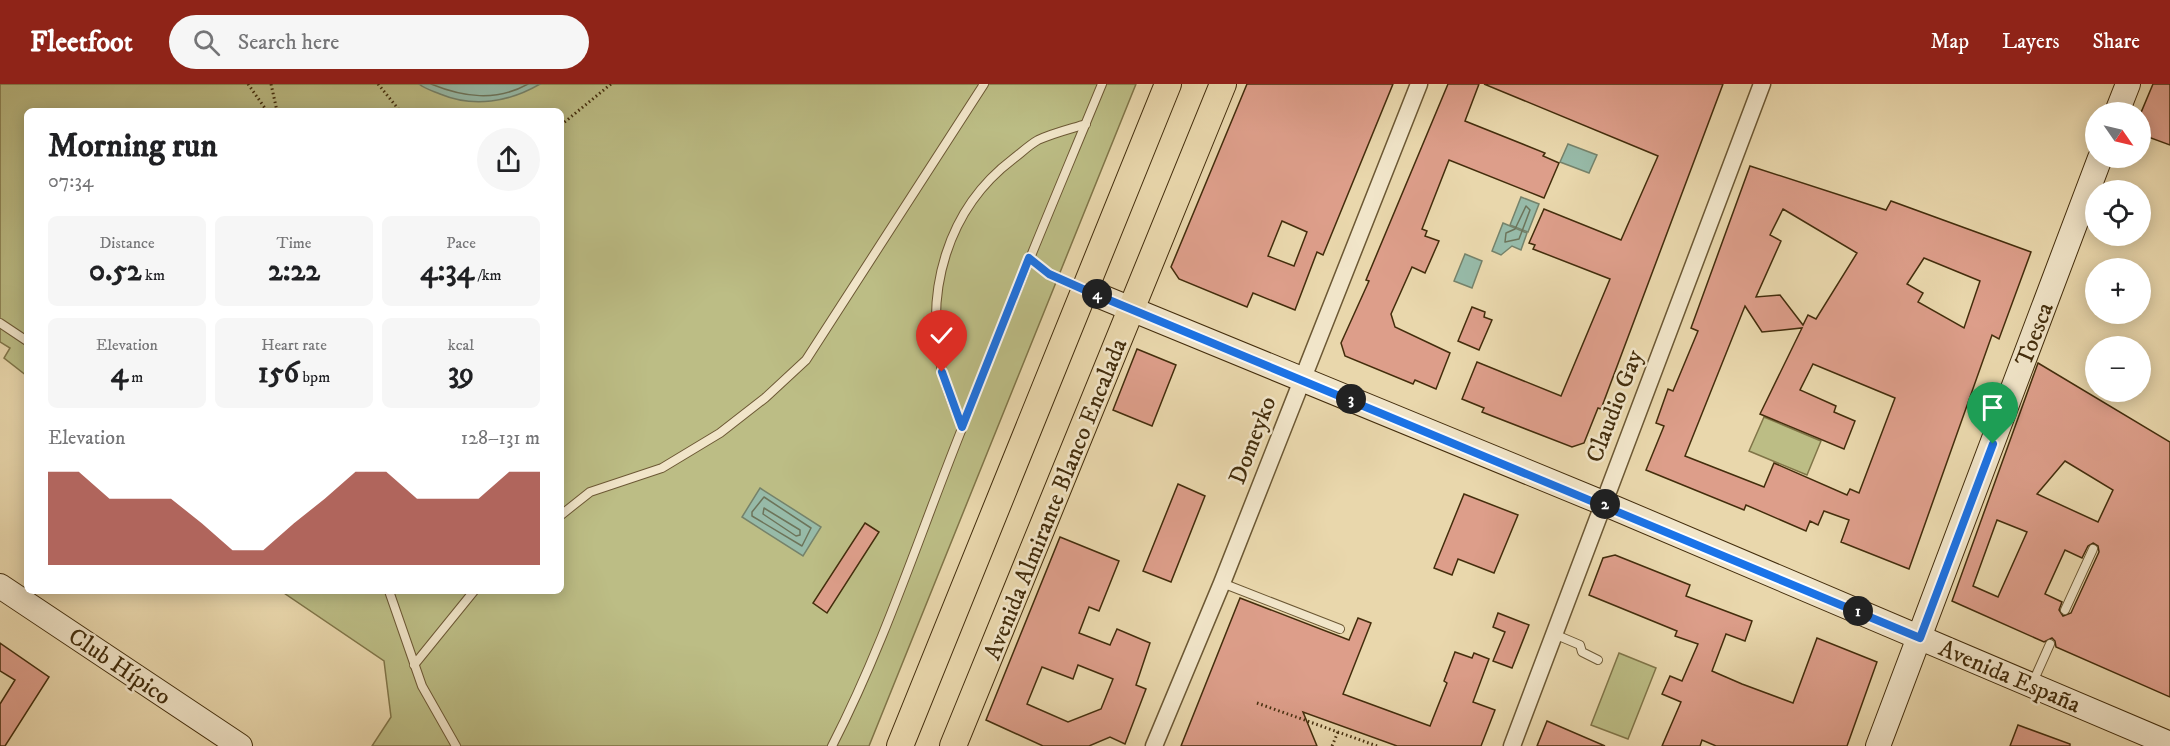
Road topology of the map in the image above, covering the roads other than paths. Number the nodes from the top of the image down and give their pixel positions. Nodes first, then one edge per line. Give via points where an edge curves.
1 (984, 84) edge
2 (1102, 84) edge
3 (1168, 84) edge
4 (1223, 84) edge
5 (1419, 84) edge
6 (1762, 84) edge
7 (2128, 84) edge
8 (2121, 102) edge
9 (1086, 124) junction
10 (2096, 168) edge
11 (1029, 258) junction
12 (1085, 290) junction
13 (1133, 310) junction
14 (0, 323) edge
15 (24, 339) edge
16 (1302, 379) junction
17 (962, 427) junction
18 (1603, 503) junction
19 (564, 513) edge
20 (2093, 549) dead end
21 (1222, 584) junction
22 (0, 586) edge
23 (390, 594) edge
24 (472, 594) edge
25 (2065, 610) dead end
26 (1340, 629) dead end
27 (1554, 634) junction
28 (1920, 638) junction
29 (2050, 644) dead end
30 (1598, 660) dead end
31 (414, 665) junction
32 (2031, 685) junction
33 (2170, 744) edge
34 (902, 745) edge
35 (957, 745) edge
36 (240, 746) edge
37 (456, 746) edge
38 (832, 746) edge
39 (1154, 746) edge
40 (1512, 746) edge
41 (1878, 746) edge

1 - 19 lane via 806,360 720,433 662,468 591,492
2 - 9 lane
3 - 12 main road, Avenida Almirante Blanco Encalada
4 - 13 main road, Avenida Almirante Blanco Encalada
5 - 16 street, Domeyko
6 - 18 street, Claudio Gay
7 - 8 street
9 - 11 lane
9 - 17 lane via 1037,141 1000,169 975,194 954,229 939,272 936,320 942,372
10 - 28 street, Toesca
11 - 12 lane via 1049,274
11 - 17 lane
12 - 13 street, Avenida España
12 - 34 main road, Avenida Almirante Blanco Encalada
13 - 16 street, Avenida España
13 - 35 main road, Avenida Almirante Blanco Encalada
14 - 15 lane
16 - 18 street, Avenida España
16 - 21 street, Domeyko
17 - 38 lane via 898,598
18 - 27 street, Claudio Gay
18 - 28 street, Avenida España
20 - 25 lane
21 - 26 lane
21 - 39 street, Domeyko
22 - 36 street, Club Hípico
23 - 31 lane
24 - 31 lane
27 - 30 lane via 1580,645 1582,652
27 - 40 street, Claudio Gay
28 - 32 street, Avenida España
28 - 41 street, Toesca
29 - 32 lane
31 - 37 lane
32 - 33 street, Avenida España

